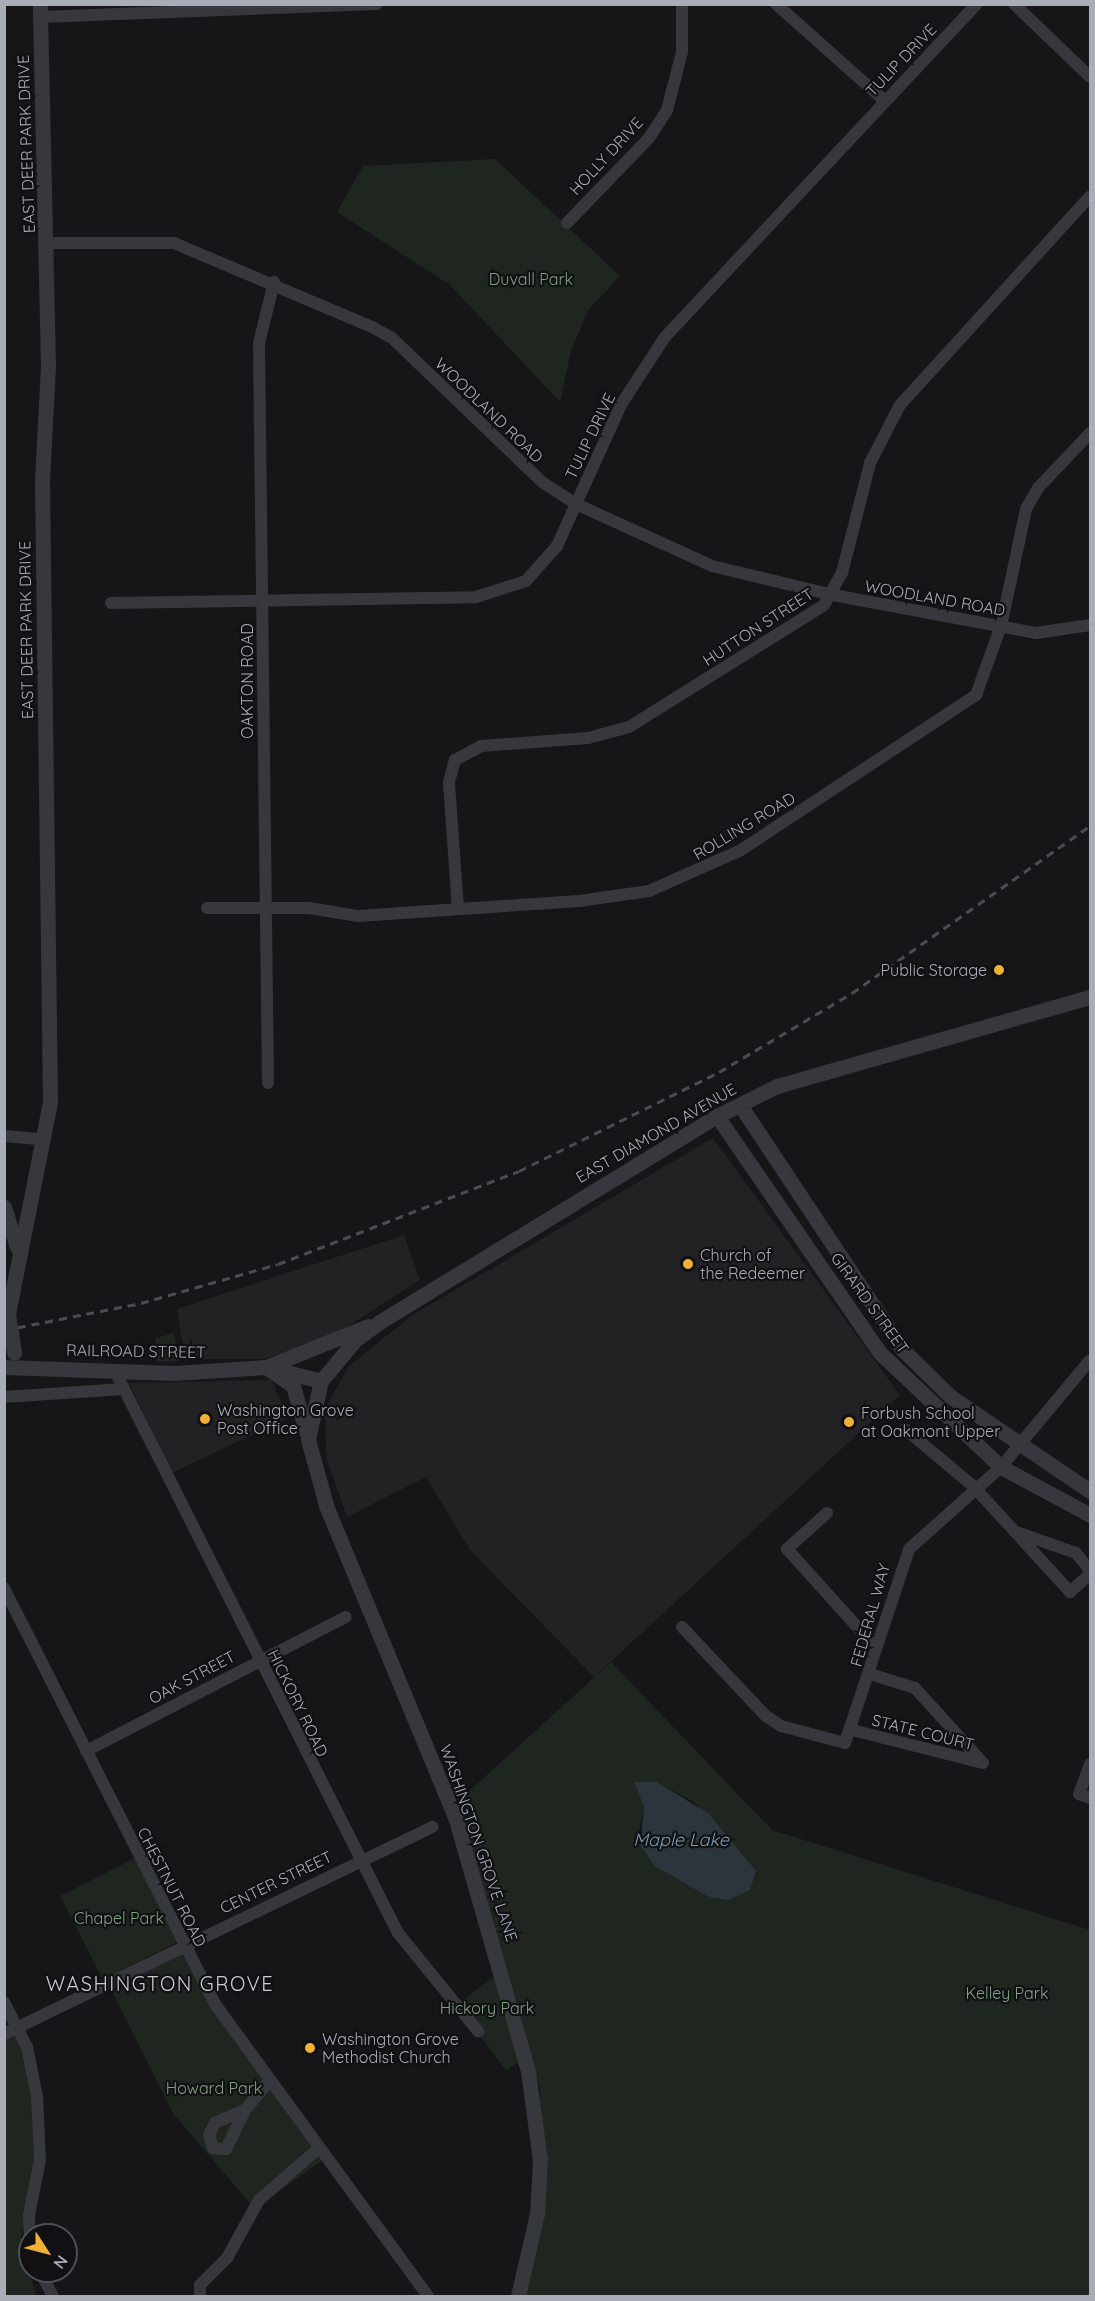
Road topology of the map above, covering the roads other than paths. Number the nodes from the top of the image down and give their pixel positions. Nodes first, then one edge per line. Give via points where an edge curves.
1 (377, 4) edge
2 (682, 4) edge
3 (776, 4) edge
4 (977, 4) edge
5 (1014, 4) edge
6 (40, 11) edge
7 (1090, 77) edge
8 (885, 101) junction
9 (1090, 196) edge
10 (567, 223) dead end
11 (47, 243) junction
12 (274, 282) junction
13 (1090, 433) edge
14 (576, 504) junction
15 (833, 596) junction
16 (263, 602) junction
17 (111, 603) dead end
18 (1090, 625) edge
19 (1001, 626) junction
20 (207, 908) dead end
21 (265, 908) junction
22 (458, 909) junction
23 (1090, 997) edge
24 (268, 1083) dead end
25 (740, 1105) junction
26 (717, 1116) junction
27 (4, 1136) edge
28 (41, 1139) junction
29 (4, 1207) edge
30 (18, 1251) junction
31 (376, 1324) junction
32 (1090, 1360) edge
33 (11, 1362) edge
34 (271, 1365) junction
35 (115, 1371) junction
36 (323, 1377) junction
37 (124, 1389) junction
38 (4, 1397) edge
39 (905, 1429) dead end
40 (308, 1438) junction
41 (1019, 1446) junction
42 (1001, 1467) junction
43 (973, 1486) junction
44 (1090, 1491) edge
45 (827, 1513) dead end
46 (1090, 1515) edge
47 (1017, 1533) junction
48 (1090, 1572) edge
49 (4, 1588) edge
50 (346, 1617) dead end
51 (682, 1627) dead end
52 (876, 1648) junction
53 (259, 1661) junction
54 (870, 1674) junction
55 (850, 1735) junction
56 (86, 1751) junction
57 (1090, 1764) edge
58 (1090, 1798) edge
59 (434, 1827) dead end
60 (360, 1859) junction
61 (183, 1945) junction
62 (4, 2002) edge
63 (17, 2027) junction
64 (478, 2031) dead end
65 (4, 2034) edge
66 (270, 2080) junction
67 (245, 2109) dead end
68 (319, 2148) junction
69 (32, 2223) edge
70 (200, 2296) edge
71 (428, 2296) edge
72 (518, 2296) edge

1 - 6 street
2 - 10 street, HOLLY DRIVE via 682,52 667,110 649,138
3 - 8 street
4 - 8 street, TULIP DRIVE
5 - 7 street
6 - 11 street, EAST DEER PARK DRIVE
8 - 14 street, TULIP DRIVE via 665,337 622,404
9 - 15 street, HUTTON STREET via 900,405 870,463
11 - 12 street, WOODLAND ROAD via 174,243
11 - 28 street, EAST DEER PARK DRIVE via 42,480 50,1102
12 - 14 street, WOODLAND ROAD via 392,338 508,455
12 - 16 street, OAKTON ROAD via 259,343
13 - 19 street, ROLLING ROAD via 1038,488 1026,509
14 - 15 street, WOODLAND ROAD via 712,566
14 - 16 street, TULIP DRIVE via 544,564 501,593
15 - 19 street, WOODLAND ROAD
15 - 22 street, HUTTON STREET via 629,727 588,738 481,746 463,753 450,769 449,782
16 - 17 street, TULIP DRIVE
16 - 21 street, OAKTON ROAD
18 - 19 street, WOODLAND ROAD via 1036,633
19 - 22 street, ROLLING ROAD via 986,676 959,709 692,876 649,891 579,901
20 - 21 street, ROLLING ROAD
21 - 22 street, ROLLING ROAD via 358,916
21 - 24 street, OAKTON ROAD
23 - 25 street, EAST DIAMOND AVENUE via 777,1086
25 - 26 street, EAST DIAMOND AVENUE
25 - 41 street, GIRARD STREET via 903,1350 951,1397
26 - 31 street, EAST DIAMOND AVENUE
26 - 42 street, GIRARD STREET via 880,1353
27 - 28 street
28 - 30 street, EAST DEER PARK DRIVE
29 - 30 street, EAST DEER PARK DRIVE
30 - 33 street, EAST DEER PARK DRIVE, bridge via 8,1314
31 - 34 street
31 - 36 street, EAST DIAMOND AVENUE
32 - 41 street, FEDERAL WAY
33 - 35 street, RAILROAD STREET
34 - 35 street, RAILROAD STREET
34 - 36 street, RAILROAD STREET
34 - 40 street via 293,1386
35 - 37 street, HICKORY ROAD
36 - 40 street, WASHINGTON GROVE LANE
37 - 38 street
37 - 53 street, HICKORY ROAD
39 - 43 street
40 - 72 street, WASHINGTON GROVE LANE via 326,1505 455,1818 526,2061 540,2160 537,2214
41 - 42 street, FEDERAL WAY
41 - 44 street, GIRARD STREET
42 - 43 street, FEDERAL WAY
42 - 46 street, GIRARD STREET
43 - 47 street
43 - 52 street, FEDERAL WAY via 909,1549
45 - 52 street via 787,1549
47 - 48 street via 1076,1553
47 - 48 street via 1070,1592
49 - 56 street, CHESTNUT ROAD
50 - 53 street, OAK STREET
51 - 55 street via 766,1716 839,1744
52 - 54 street, FEDERAL WAY
53 - 56 street, OAK STREET
53 - 60 street, HICKORY ROAD
54 - 55 street, FEDERAL WAY
54 - 55 street, STATE COURT via 915,1688 983,1763
56 - 61 street, CHESTNUT ROAD
57 - 58 street via 1079,1794
59 - 60 street, CENTER STREET
60 - 61 street, CENTER STREET
60 - 64 street, HICKORY ROAD via 398,1933
61 - 63 street, CENTER STREET
61 - 66 street, CHESTNUT ROAD via 214,2004
62 - 63 street
63 - 65 street, CENTER STREET
63 - 69 street via 34,2070 40,2125
66 - 67 street
66 - 68 street, CHESTNUT ROAD
68 - 70 street via 259,2200 227,2258 200,2285
68 - 71 street, CHESTNUT ROAD

